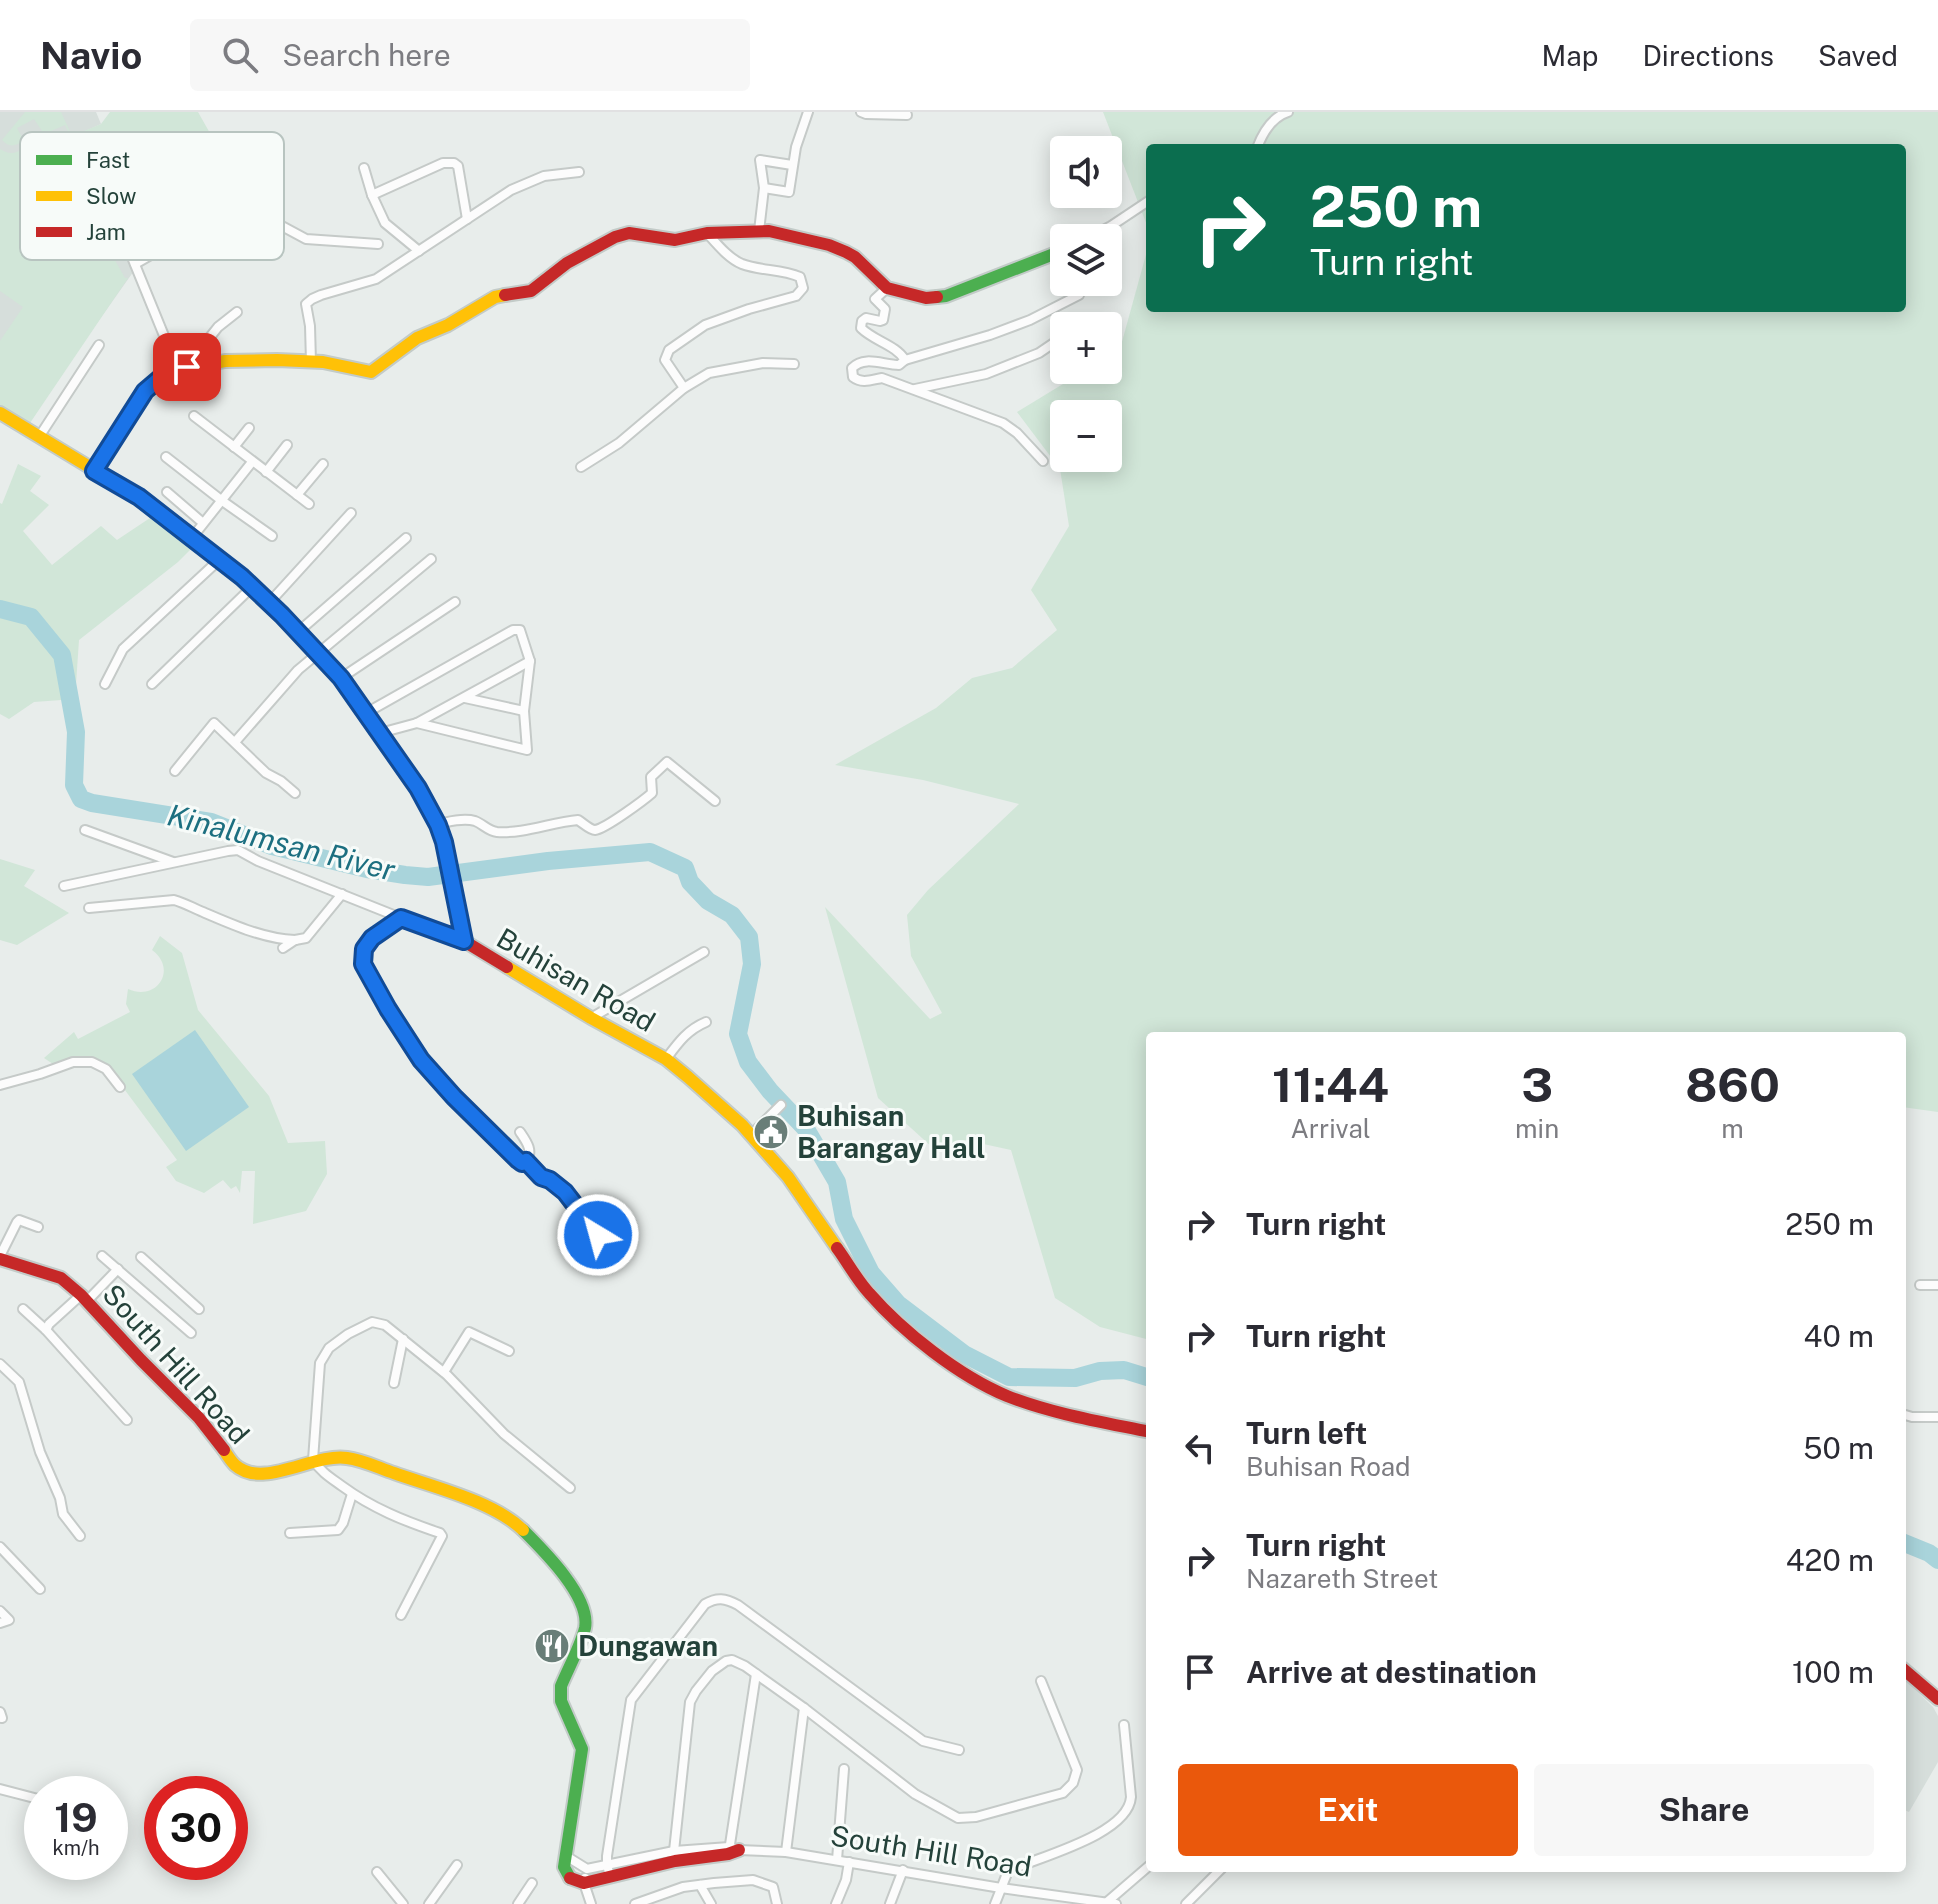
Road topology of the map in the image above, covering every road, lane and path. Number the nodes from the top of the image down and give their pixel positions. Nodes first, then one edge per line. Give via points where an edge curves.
1 (808, 112) edge
2 (861, 112) edge
3 (1288, 112) edge
4 (893, 113) edge
5 (907, 115) dead end
6 (1258, 144) edge
7 (792, 165) junction
8 (364, 168) dead end
9 (579, 172) dead end
10 (764, 188) junction
11 (372, 195) junction
12 (1146, 203) edge
13 (467, 219) junction
14 (1114, 224) edge
15 (284, 227) edge
16 (759, 231) junction
17 (707, 233) junction
18 (378, 244) dead end
19 (419, 251) junction
20 (1050, 256) edge
21 (133, 260) edge
22 (142, 260) edge
23 (135, 264) junction
24 (887, 288) junction
25 (1077, 296) edge
26 (237, 312) dead end
27 (99, 345) dead end
28 (1050, 346) edge
29 (905, 360) junction
30 (311, 362) junction
31 (794, 364) dead end
32 (182, 368) junction
33 (684, 388) junction
34 (915, 389) junction
35 (0, 413) edge
36 (194, 416) dead end
37 (249, 428) dead end
38 (39, 437) junction
39 (287, 445) dead end
40 (234, 447) junction
41 (166, 457) dead end
42 (1043, 461) dead end
43 (252, 462) junction
44 (323, 464) dead end
45 (581, 467) dead end
46 (94, 471) junction
47 (266, 472) junction
48 (167, 492) dead end
49 (297, 495) junction
50 (221, 500) junction
51 (309, 504) dead end
52 (351, 513) dead end
53 (203, 523) junction
54 (272, 536) dead end
55 (406, 538) dead end
56 (191, 539) junction
57 (431, 559) dead end
58 (219, 560) junction
59 (252, 587) junction
60 (455, 602) dead end
61 (269, 603) junction
62 (298, 632) junction
63 (318, 652) junction
64 (530, 661) junction
65 (341, 678) junction
66 (105, 684) dead end
67 (152, 684) dead end
68 (464, 698) junction
69 (524, 711) junction
70 (366, 713) junction
71 (417, 723) junction
72 (380, 733) junction
73 (235, 742) junction
74 (175, 771) dead end
75 (295, 793) dead end
76 (715, 801) dead end
77 (438, 825) junction
78 (85, 830) dead end
79 (174, 862) junction
80 (64, 886) dead end
81 (342, 894) junction
82 (89, 908) dead end
83 (401, 918) junction
84 (295, 940) junction
85 (464, 941) junction
86 (283, 948) dead end
87 (704, 952) dead end
88 (591, 1018) junction
89 (706, 1022) dead end
90 (666, 1059) junction
91 (0, 1085) edge
92 (120, 1087) dead end
93 (781, 1105) dead end
94 (520, 1132) dead end
95 (751, 1135) junction
96 (526, 1161) junction
97 (38, 1227) dead end
98 (598, 1235) dead end
99 (102, 1256) dead end
100 (141, 1257) dead end
101 (0, 1258) edge
102 (118, 1269) junction
103 (160, 1276) junction
104 (1920, 1285) dead end
105 (1938, 1285) edge
106 (145, 1291) junction
107 (84, 1298) junction
108 (23, 1309) dead end
109 (199, 1309) dead end
110 (46, 1330) junction
111 (191, 1333) dead end
112 (403, 1339) junction
113 (509, 1351) dead end
114 (0, 1364) edge
115 (444, 1372) junction
116 (394, 1383) dead end
117 (1906, 1415) edge
118 (1938, 1417) edge
119 (127, 1420) dead end
120 (1146, 1431) edge
121 (313, 1460) junction
122 (570, 1488) dead end
123 (352, 1494) junction
124 (290, 1533) dead end
125 (80, 1536) dead end
126 (0, 1547) edge
127 (40, 1589) dead end
128 (0, 1611) edge
129 (401, 1615) dead end
130 (0, 1623) edge
131 (1906, 1671) edge
132 (756, 1674) junction
133 (1041, 1681) dead end
134 (1938, 1699) edge
135 (804, 1708) junction
136 (1124, 1725) dead end
137 (959, 1750) dead end
138 (844, 1769) dead end
139 (0, 1789) edge
140 (24, 1795) edge
141 (732, 1850) junction
142 (786, 1852) junction
143 (566, 1856) junction
144 (675, 1856) junction
145 (837, 1860) junction
146 (849, 1862) junction
147 (457, 1865) dead end
148 (587, 1869) junction
149 (1146, 1869) edge
150 (903, 1870) junction
151 (608, 1871) junction
152 (377, 1872) dead end
153 (1218, 1872) edge
154 (532, 1883) dead end
155 (584, 1883) junction
156 (700, 1885) junction
157 (1001, 1888) junction
158 (1111, 1903) edge
159 (403, 1904) edge
160 (429, 1904) edge
161 (518, 1904) edge
162 (591, 1904) edge
163 (635, 1904) edge
164 (711, 1904) edge
165 (777, 1904) edge
166 (836, 1904) edge
167 (890, 1904) edge
168 (995, 1904) edge
169 (1186, 1904) edge

1 - 7 street
2 - 4 street
3 - 6 street via 1269,124
4 - 5 street
7 - 10 street via 789,192
7 - 10 street via 760,160
8 - 11 street
9 - 13 street via 522,185
10 - 16 street
11 - 13 street via 454,163
11 - 19 street via 385,223
12 - 14 street
13 - 19 street
15 - 18 street via 306,239
16 - 17 street
16 - 24 street via 846,252
17 - 30 street via 675,240 629,233 615,237 567,263 531,291 495,297 417,338 371,372
17 - 33 street via 742,264 789,272 800,277 803,288 796,296 705,325 669,350 665,360
19 - 30 street via 376,279 308,301
20 - 24 street via 946,296 926,298
21 - 23 street
22 - 23 street
23 - 32 street
24 - 29 street via 875,299 885,309 883,320 866,318 861,328
25 - 29 street via 990,335
26 - 32 street
27 - 38 street
28 - 34 street via 986,374
29 - 34 street via 894,365 863,361 852,368 853,377 863,382 882,378
30 - 32 street via 248,360
31 - 33 street via 763,363 709,373
32 - 46 street via 145,391
33 - 45 street via 619,443
34 - 42 street via 1003,423
35 - 38 street, Buhisan Road
36 - 40 street
37 - 40 street
38 - 46 street, Buhisan Road
39 - 47 street
40 - 43 street
41 - 50 street
43 - 47 street
43 - 50 street
44 - 49 street
46 - 56 street, Buhisan Road via 139,497
47 - 49 street
48 - 53 street
49 - 51 street
50 - 53 street
50 - 54 street
52 - 61 street
53 - 56 street
55 - 62 street
56 - 58 street, Buhisan Road
57 - 63 street
58 - 59 street, Buhisan Road
58 - 66 street via 123,649
59 - 61 street, Buhisan Road
59 - 67 street
60 - 65 street
61 - 62 street, Buhisan Road
62 - 63 street, Buhisan Road
63 - 65 street, Buhisan Road
63 - 73 street
64 - 68 street
64 - 69 street
64 - 70 street via 520,630 513,630
65 - 70 street, Buhisan Road
68 - 69 street
68 - 71 street
69 - 71 street via 527,750
70 - 72 street, Buhisan Road
71 - 72 street
72 - 77 street, Buhisan Road
73 - 74 street via 214,723
73 - 75 street
76 - 77 street via 667,762 651,777 652,793 599,829 578,820 498,832 473,820
77 - 85 street, Buhisan Road
78 - 79 street
79 - 80 street
79 - 81 street via 238,850
81 - 83 street
81 - 84 street via 306,938
82 - 84 street via 174,900 259,933
83 - 85 street
83 - 96 street via 372,938 363,964 421,1060 518,1160
84 - 86 street
85 - 88 street, Buhisan Road
87 - 88 street
88 - 90 street, Buhisan Road
89 - 90 street via 686,1034
90 - 95 street, Buhisan Road
91 - 92 street via 73,1062 92,1062 106,1069
93 - 95 street
94 - 96 street via 529,1149
95 - 120 street, Buhisan Road via 788,1177 868,1292 943,1359 1005,1395
96 - 98 street via 565,1192
97 - 101 street via 19,1220
99 - 102 street
100 - 103 street
101 - 107 street, South Hill Road via 61,1278
102 - 106 street
102 - 107 street
103 - 106 street
103 - 109 street
104 - 105 street
106 - 111 street
107 - 110 street
107 - 121 street, South Hill Road via 199,1418 235,1465 268,1475
108 - 110 street
110 - 119 street
112 - 115 street
112 - 116 street
112 - 121 street via 372,1322 329,1348 320,1363
113 - 115 street via 469,1332
114 - 125 street via 19,1382 63,1514
115 - 122 street via 504,1434
117 - 118 street
121 - 123 street
121 - 143 street, South Hill Road via 351,1458 499,1512 530,1537 578,1594 585,1627 560,1693 582,1749
123 - 124 street via 338,1530
123 - 129 street via 442,1536
126 - 127 street
128 - 130 street via 9,1620
131 - 134 street
132 - 135 street
132 - 141 street
132 - 144 street via 739,1662 726,1661 690,1702
133 - 135 street via 1077,1770 1073,1783 1063,1793 976,1817 958,1818 915,1794
135 - 142 street
136 - 157 street via 1131,1797 1127,1810 1077,1845 1008,1871
137 - 151 street via 923,1741 738,1605 712,1599 631,1700
138 - 145 street
139 - 140 street
141 - 142 street, South Hill Road
141 - 144 street, South Hill Road
142 - 145 street, South Hill Road
143 - 148 street
143 - 155 street via 568,1877
144 - 151 street, South Hill Road
145 - 146 street, South Hill Road
146 - 150 street, South Hill Road
146 - 166 street
147 - 160 street
148 - 151 street, South Hill Road
148 - 155 street
149 - 158 street
150 - 157 street, South Hill Road
150 - 167 street
151 - 155 street, South Hill Road
152 - 159 street
153 - 169 street
154 - 161 street
155 - 162 street
156 - 163 street
156 - 164 street
156 - 165 street via 753,1880 773,1887
157 - 158 street, South Hill Road
157 - 168 street

